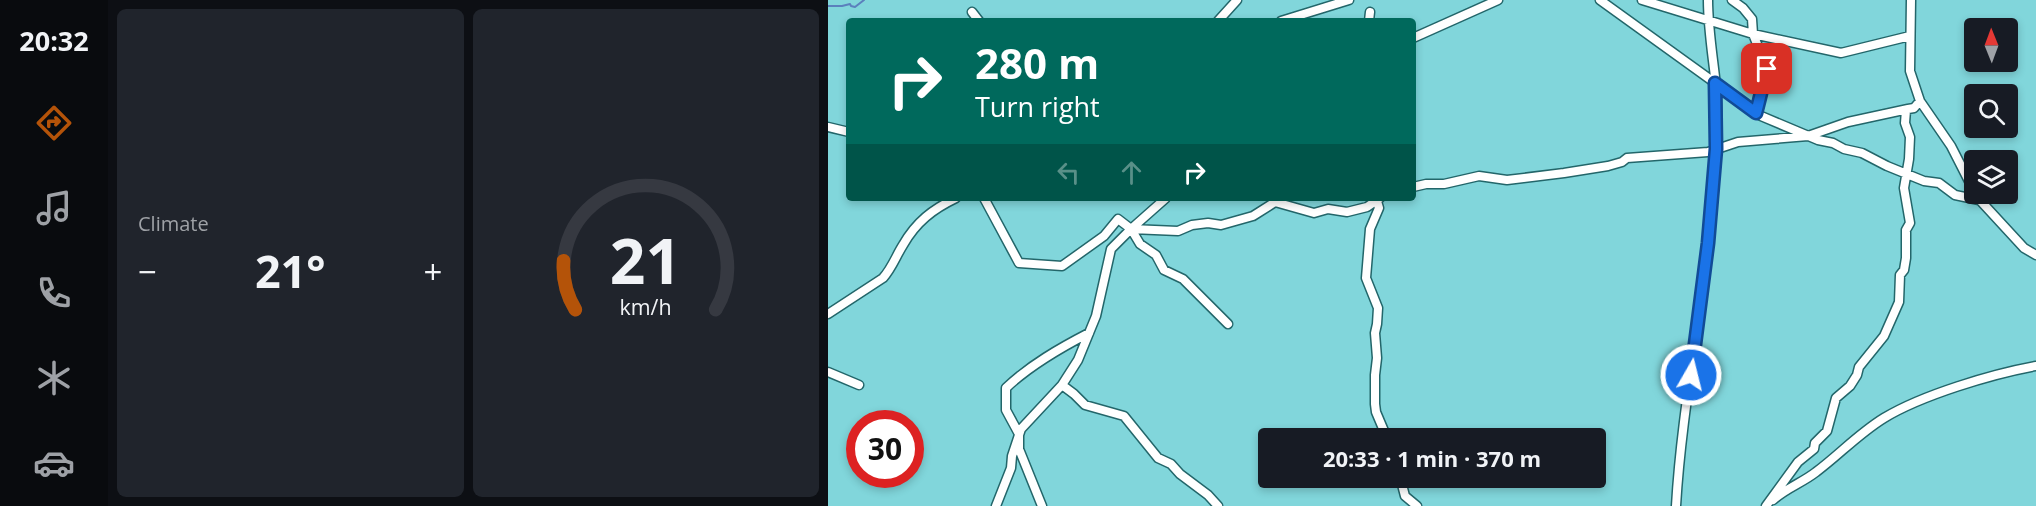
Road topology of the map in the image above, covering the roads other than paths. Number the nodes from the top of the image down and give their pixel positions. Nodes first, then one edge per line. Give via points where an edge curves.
1 (1237, 0) edge
2 (1348, 0) edge
3 (1498, 0) edge
4 (1600, 0) edge
5 (1642, 0) edge
6 (1708, 0) edge
7 (1732, 0) edge
8 (1911, 0) edge
9 (972, 12) dead end
10 (977, 18) edge
11 (1221, 18) edge
12 (1291, 18) edge
13 (1708, 20) junction
14 (1753, 34) junction
15 (1910, 36) junction
16 (1416, 37) edge
17 (1715, 83) junction
18 (1920, 101) junction
19 (1906, 110) junction
20 (1756, 113) junction
21 (828, 127) edge
22 (846, 131) edge
23 (1808, 136) junction
24 (1716, 149) junction
25 (1964, 171) edge
26 (1906, 173) junction
27 (1416, 186) edge
28 (1964, 195) edge
29 (950, 201) edge
30 (986, 201) edge
31 (1163, 201) edge
32 (1374, 201) edge
33 (1378, 201) edge
34 (1984, 204) edge
35 (1131, 229) junction
36 (2036, 255) edge
37 (828, 314) edge
38 (1228, 324) dead end
39 (1089, 333) junction
40 (2036, 366) edge
41 (828, 372) edge
42 (859, 385) dead end
43 (1062, 386) junction
44 (1383, 428) edge
45 (1019, 434) junction
46 (1403, 488) edge
47 (996, 506) edge
48 (1042, 506) edge
49 (1218, 506) edge
50 (1417, 506) edge
51 (1676, 506) edge
52 (1766, 506) edge

1 - 11 street
2 - 12 street
3 - 16 street
4 - 17 street
5 - 13 street
6 - 13 street
7 - 14 street via 1752,20
8 - 15 street
9 - 10 street
13 - 14 street
13 - 17 street
14 - 15 street via 1841,53
14 - 20 street via 1767,69
15 - 18 street via 1910,71
17 - 20 street
17 - 24 street
18 - 19 street
18 - 25 street
19 - 23 street via 1848,122
19 - 26 street via 1910,137
20 - 23 street
21 - 22 street
23 - 24 street via 1738,142
23 - 26 street via 1862,153
24 - 27 street via 1627,158 1608,166 1564,173 1507,180 1479,176
24 - 51 street
26 - 28 street via 1939,183 1955,195
26 - 52 street via 1904,188 1910,224 1906,230 1899,302 1884,336 1859,367 1850,386 1836,398 1827,431
29 - 37 street via 922,219 883,278
30 - 35 street via 1019,263 1062,266 1104,236 1119,219
31 - 35 street
32 - 35 street via 1347,213 1328,209 1314,213 1275,202 1253,216 1221,225 1192,225 1178,231
33 - 44 street via 1379,208 1370,229 1366,278 1378,308 1375,404
34 - 36 street via 2024,248
35 - 38 street via 1140,244 1156,255 1164,270 1184,279
35 - 39 street via 1111,249
39 - 43 street
39 - 45 street via 1020,374 1006,388 1006,410
40 - 52 street via 1931,396 1885,417 1817,472
41 - 42 street
43 - 45 street
43 - 49 street via 1085,405 1124,416 1158,458 1171,464
45 - 47 street
45 - 48 street via 1018,449
46 - 50 street via 1405,496

